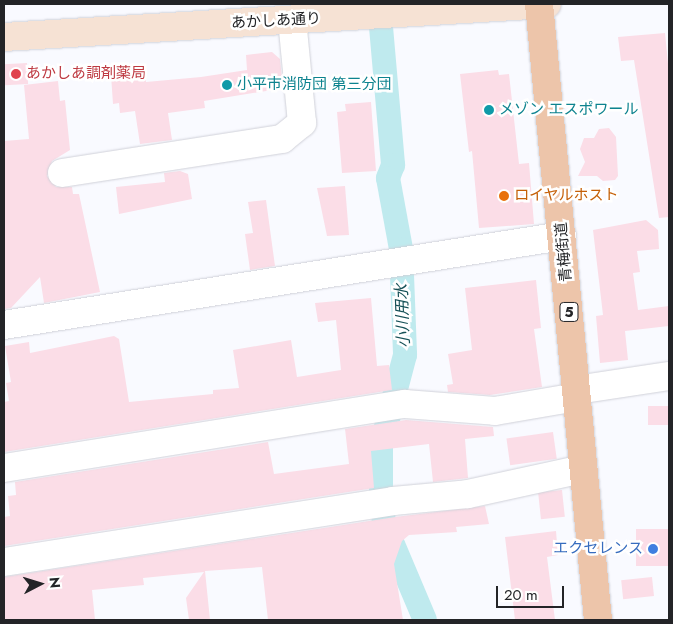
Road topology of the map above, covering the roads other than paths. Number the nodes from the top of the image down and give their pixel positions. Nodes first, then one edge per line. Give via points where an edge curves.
1 (539, 4) edge
2 (547, 4) edge
3 (292, 20) junction
4 (4, 37) edge
5 (62, 173) dead end
6 (562, 236) junction
7 (4, 325) edge
8 (669, 376) edge
9 (576, 394) junction
10 (4, 468) edge
11 (584, 470) junction
12 (4, 562) edge
13 (598, 620) edge

1 - 2 street, あかしあ通り
1 - 3 street, あかしあ通り
1 - 6 main road, 青梅街道 / 5
3 - 4 street, あかしあ通り
3 - 5 street via 302,123 282,139
6 - 7 street
6 - 9 main road, 青梅街道 / 5
8 - 9 street
9 - 10 street via 495,412 396,405
9 - 11 main road, 青梅街道 / 5
11 - 12 street via 517,486 393,501
11 - 13 main road, 青梅街道 / 5

